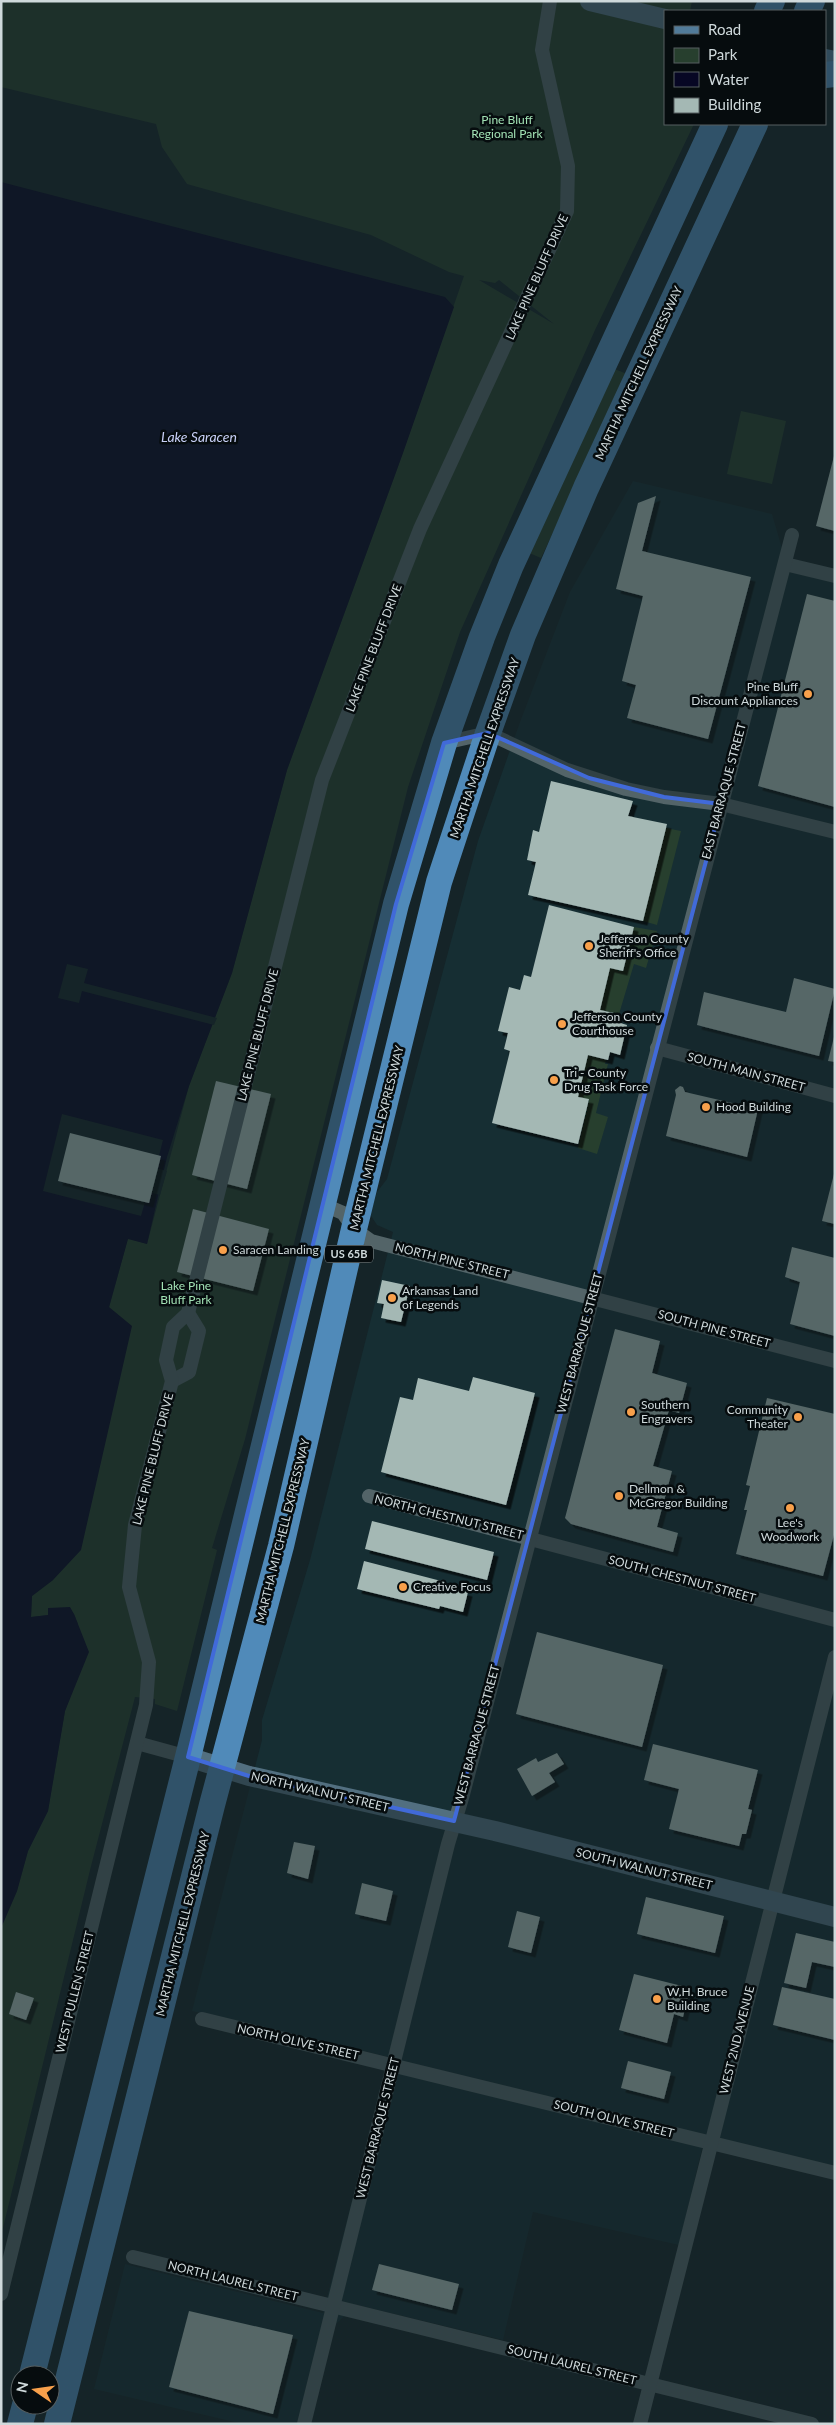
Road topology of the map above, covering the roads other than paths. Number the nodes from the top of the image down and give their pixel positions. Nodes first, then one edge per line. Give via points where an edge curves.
1 (550, 1) edge
2 (590, 1) edge
3 (664, 19) edge
4 (715, 125) edge
5 (755, 126) edge
6 (792, 535) dead end
7 (785, 564) junction
8 (835, 576) edge
9 (488, 733) junction
10 (444, 743) junction
11 (721, 804) junction
12 (835, 832) edge
13 (657, 1048) junction
14 (835, 1096) edge
15 (322, 1204) junction
16 (354, 1229) junction
17 (593, 1297) junction
18 (188, 1312) junction
19 (835, 1361) edge
20 (172, 1381) junction
21 (369, 1496) dead end
22 (529, 1537) junction
23 (835, 1620) edge
24 (835, 1657) edge
25 (136, 1743) junction
26 (188, 1757) junction
27 (222, 1767) junction
28 (454, 1822) junction
29 (773, 1902) junction
30 (835, 1917) edge
31 (202, 2019) dead end
32 (394, 2065) junction
33 (711, 2143) junction
34 (835, 2174) edge
35 (133, 2257) dead end
36 (1, 2294) edge
37 (332, 2306) junction
38 (35, 2365) edge
39 (650, 2384) junction
40 (57, 2424) edge
41 (304, 2424) edge
42 (640, 2424) edge
43 (812, 2424) edge

1 - 18 street, LAKE PINE BLUFF DRIVE via 542,50 568,166 567,211 420,529 322,780
2 - 3 street
4 - 10 highway, US 65B via 511,564
5 - 9 highway, MARTHA MITCHELL EXPRESSWAY / US 65B via 586,488 523,635
6 - 7 street, EAST BARRAQUE STREET
7 - 8 street
7 - 11 street, EAST BARRAQUE STREET
9 - 10 street
9 - 11 street via 589,778 664,797
9 - 16 highway, MARTHA MITCHELL EXPRESSWAY / US 65B via 439,882
10 - 15 highway, US 65B via 396,904
11 - 12 street
11 - 13 street, EAST BARRAQUE STREET
13 - 14 street, SOUTH MAIN STREET
13 - 17 street, WEST BARRAQUE STREET
15 - 16 street, NORTH PINE STREET via 343,1213
15 - 26 highway, US 65B
16 - 17 street, NORTH PINE STREET via 371,1240
16 - 27 highway, MARTHA MITCHELL EXPRESSWAY / US 65B via 281,1546
17 - 19 street, SOUTH PINE STREET
17 - 22 street, WEST BARRAQUE STREET
18 - 20 street, LAKE PINE BLUFF DRIVE via 173,1327 166,1360
18 - 20 street, LAKE PINE BLUFF DRIVE via 200,1331 189,1372
20 - 25 street, LAKE PINE BLUFF DRIVE via 134,1534 129,1587 149,1662 146,1705
21 - 22 street, NORTH CHESTNUT STREET
22 - 23 street, SOUTH CHESTNUT STREET
22 - 28 street, WEST BARRAQUE STREET
24 - 29 street, WEST 2ND AVENUE
25 - 26 street
25 - 36 street, WEST PULLEN STREET
26 - 27 street, NORTH WALNUT STREET
26 - 38 highway, US 65B
27 - 28 street, NORTH WALNUT STREET via 265,1780
27 - 40 highway, MARTHA MITCHELL EXPRESSWAY / US 65B
28 - 29 street, SOUTH WALNUT STREET
28 - 32 street, WEST BARRAQUE STREET
29 - 30 street, SOUTH WALNUT STREET
29 - 33 street, WEST 2ND AVENUE
31 - 32 street, NORTH OLIVE STREET
32 - 33 street, SOUTH OLIVE STREET
32 - 37 street, WEST BARRAQUE STREET
33 - 34 street, SOUTH OLIVE STREET
33 - 39 street, WEST 2ND AVENUE
35 - 37 street, NORTH LAUREL STREET
37 - 39 street, SOUTH LAUREL STREET
37 - 41 street, WEST BARRAQUE STREET
39 - 42 street, WEST 2ND AVENUE
39 - 43 street, SOUTH LAUREL STREET

